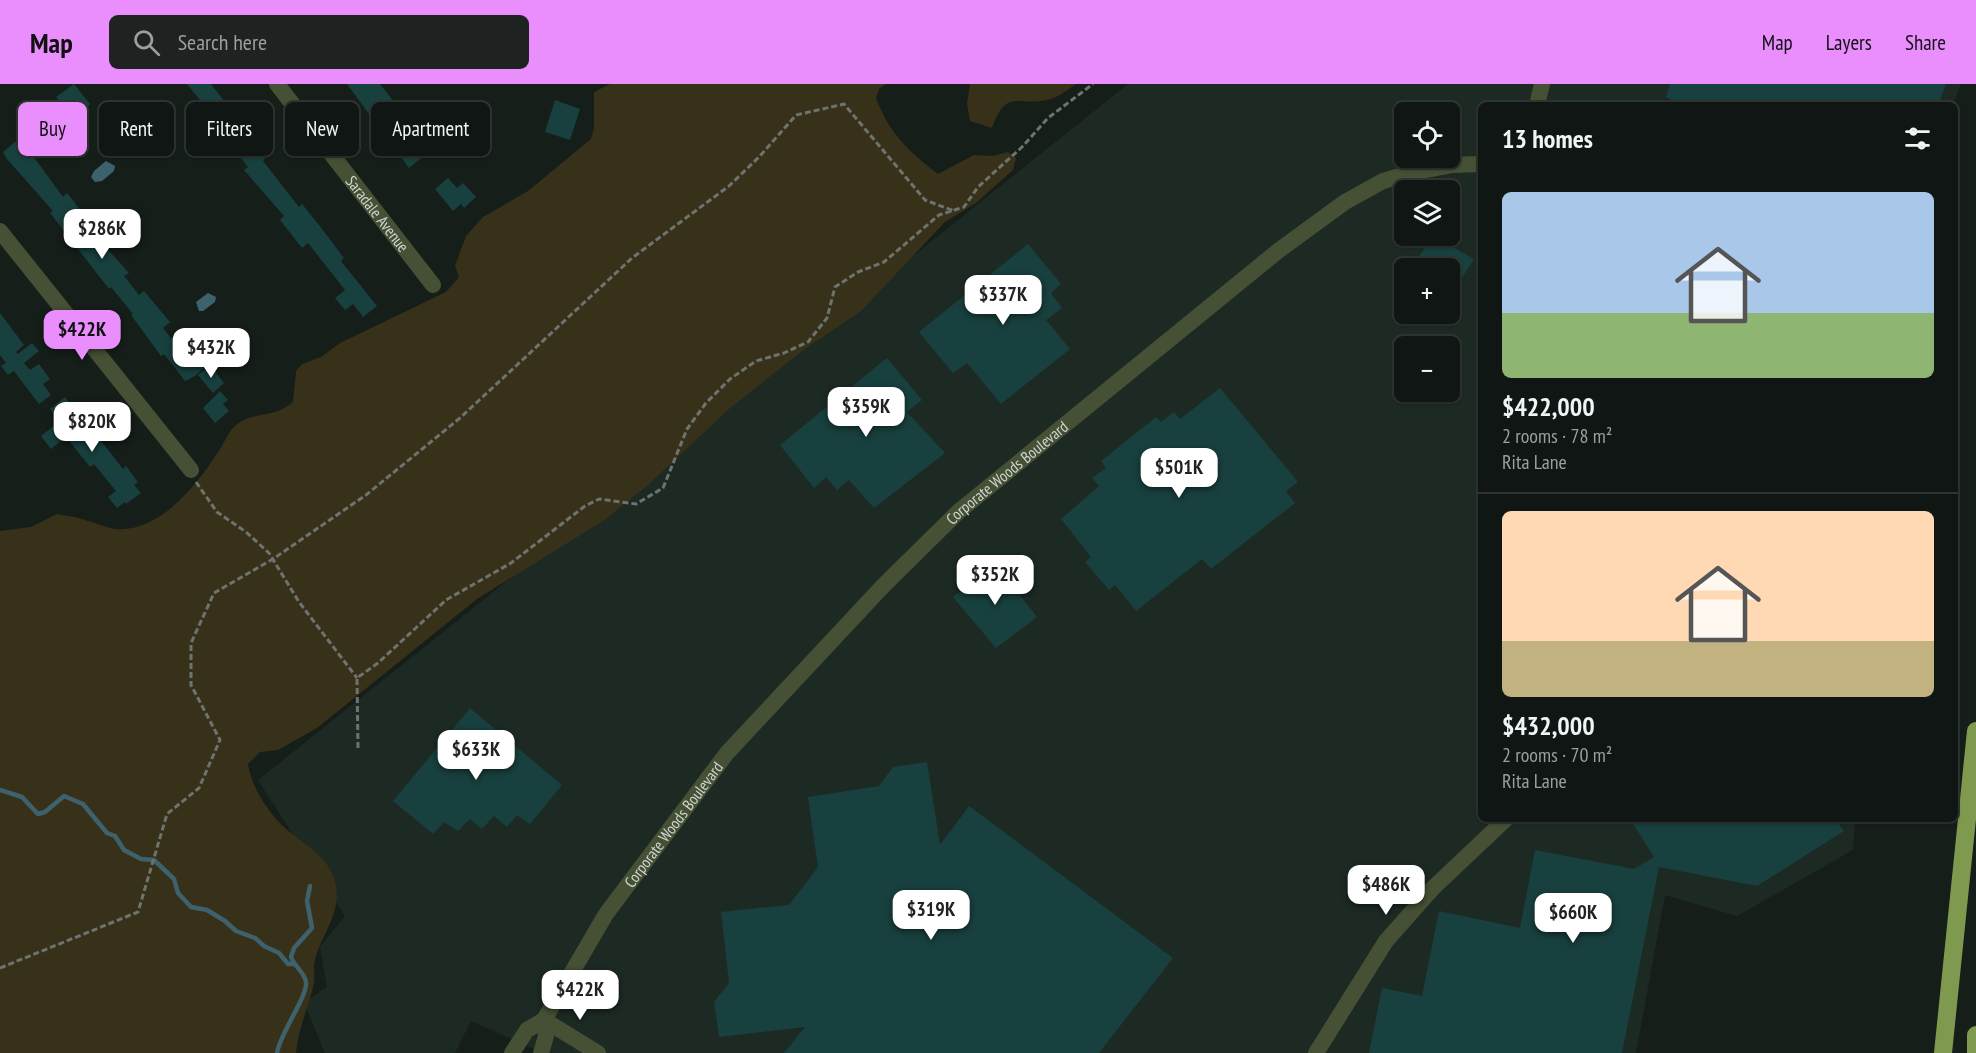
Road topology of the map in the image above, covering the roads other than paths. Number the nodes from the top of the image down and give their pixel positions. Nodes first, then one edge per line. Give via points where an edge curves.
1 (277, 84) edge
2 (1542, 84) edge
3 (1539, 102) edge
4 (1478, 164) edge
5 (0, 231) edge
6 (433, 285) dead end
7 (191, 470) road end
8 (1976, 731) edge
9 (1503, 822) edge
10 (544, 1020) junction
11 (1976, 1035) edge
12 (512, 1053) edge
13 (541, 1053) edge
14 (598, 1053) edge
15 (1316, 1053) edge
16 (1943, 1053) edge
17 (1976, 1053) edge

1 - 6 street, Saradale Avenue
2 - 3 street
4 - 10 street, Corporate Woods Boulevard via 1404,175 1383,181 1345,202 1271,257 958,512 727,753 606,914
5 - 7 street
8 - 16 highway
9 - 15 street via 1433,888 1386,941
10 - 12 street, Corporate Woods Boulevard via 527,1030
10 - 13 street, Corporate Woods Boulevard via 546,1036
10 - 14 street
11 - 17 highway

